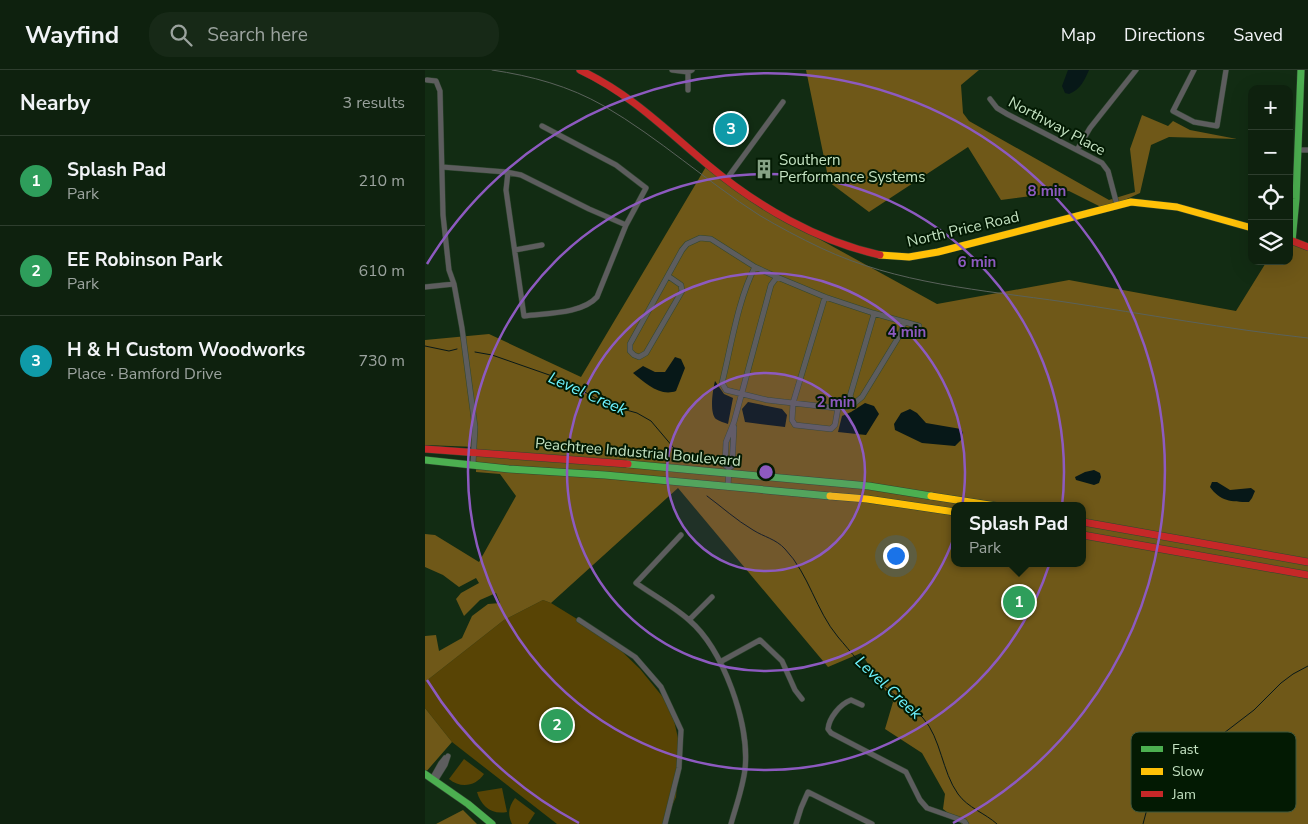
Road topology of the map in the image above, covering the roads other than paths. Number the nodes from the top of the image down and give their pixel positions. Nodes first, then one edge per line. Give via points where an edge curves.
1 (580, 70) edge
2 (672, 70) edge
3 (1136, 70) edge
4 (1194, 70) edge
5 (1226, 70) edge
6 (1301, 70) edge
7 (690, 71) edge
8 (427, 80) dead end
9 (688, 90) dead end
10 (990, 99) dead end
11 (783, 102) dead end
12 (542, 126) dead end
13 (1077, 150) junction
14 (1298, 150) junction
15 (1308, 150) edge
16 (442, 167) junction
17 (507, 172) junction
18 (726, 180) junction
19 (1117, 206) junction
20 (1293, 220) edge
21 (626, 225) junction
22 (1248, 227) edge
23 (1293, 241) edge
24 (542, 246) dead end
25 (1308, 247) edge
26 (515, 250) junction
27 (755, 266) junction
28 (668, 276) junction
29 (777, 277) junction
30 (454, 284) junction
31 (425, 287) edge
32 (825, 297) junction
33 (874, 314) junction
34 (904, 322) junction
35 (919, 326) dead end
36 (742, 393) junction
37 (793, 403) junction
38 (854, 404) junction
39 (838, 408) junction
40 (425, 449) edge
41 (474, 452) junction
42 (425, 460) edge
43 (473, 464) junction
44 (729, 471) junction
45 (728, 487) junction
46 (971, 502) edge
47 (951, 511) edge
48 (1086, 523) edge
49 (681, 535) dead end
50 (1086, 536) edge
51 (1308, 562) edge
52 (1308, 575) edge
53 (713, 597) dead end
54 (579, 620) dead end
55 (689, 620) junction
56 (721, 662) junction
57 (802, 699) dead end
58 (862, 705) dead end
59 (425, 774) edge
60 (492, 824) edge
61 (665, 824) edge
62 (731, 824) edge
63 (796, 824) edge
64 (872, 824) edge
65 (966, 824) edge

1 - 18 main road, North Price Road via 625,95
2 - 7 street
3 - 13 street via 1089,128
4 - 5 street via 1173,110 1194,122 1217,126
6 - 14 main road
7 - 9 street
8 - 16 street via 436,81 441,91
10 - 13 street, Northway Place via 1002,111
11 - 18 street
12 - 21 street via 616,164 646,188
13 - 19 street, Northway Place via 1102,163
14 - 15 street
14 - 20 main road
16 - 17 street
16 - 30 street via 443,215 449,270
17 - 21 street via 521,174
17 - 26 street via 506,190
18 - 19 main road, North Price Road via 753,199 821,235 884,256 935,253
19 - 22 main road, North Price Road via 1131,202 1160,204
21 - 26 street via 597,297 582,307 524,316
23 - 25 main road
24 - 26 street
27 - 28 street via 711,239 700,238 687,244
27 - 29 street
27 - 36 street via 722,383 726,390
28 - 28 street via 630,344 630,351 639,357 646,352 682,291 681,286
29 - 32 street
29 - 36 street via 771,285
30 - 31 street
30 - 41 street via 475,427
32 - 33 street
32 - 37 street
33 - 34 street
33 - 38 street via 850,396
34 - 35 street
34 - 38 street via 901,333 863,397
36 - 37 street
36 - 44 street via 726,442 725,465
37 - 39 street
37 - 39 street via 792,420 795,425 831,429 835,425
38 - 39 street
40 - 41 main road, Peachtree Industrial Boulevard
41 - 43 street
41 - 44 main road, Peachtree Industrial Boulevard
42 - 43 main road, Peachtree Industrial Boulevard
43 - 45 main road, Peachtree Industrial Boulevard
44 - 45 street
44 - 46 main road, Peachtree Industrial Boulevard via 869,486
45 - 47 main road, Peachtree Industrial Boulevard via 867,499
48 - 51 main road
49 - 55 street via 636,583
50 - 52 main road
53 - 55 street
54 - 61 street via 635,657 661,688 681,730 679,768
55 - 56 street
56 - 57 street via 760,640 782,661
56 - 62 street via 741,718 745,740 745,769
58 - 65 street via 851,700 841,705 828,724 828,730 906,772 927,808
59 - 60 main road
63 - 64 street via 808,792

